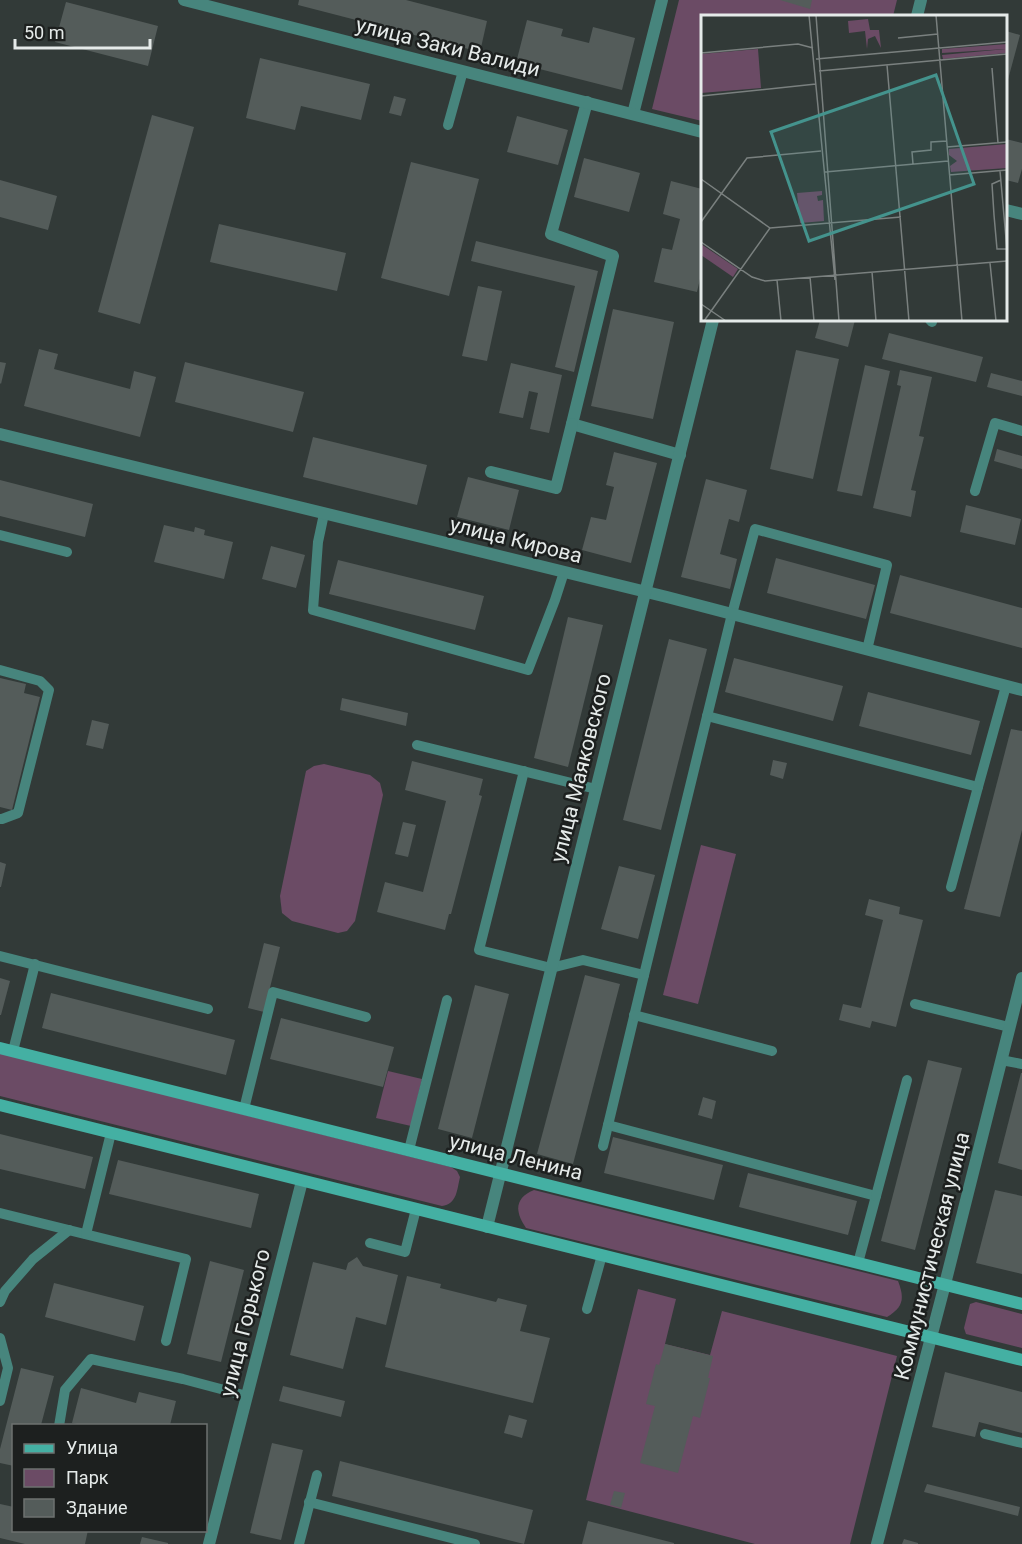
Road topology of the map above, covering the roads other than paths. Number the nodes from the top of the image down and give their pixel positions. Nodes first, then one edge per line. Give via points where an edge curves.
1 (184, 0) edge
2 (662, 0) edge
3 (921, 0) edge
4 (917, 15) edge
5 (463, 71) junction
6 (587, 102) junction
7 (633, 114) junction
8 (448, 125) dead end
9 (701, 132) edge
10 (1007, 210) edge
11 (1022, 214) edge
12 (713, 321) edge
13 (572, 424) junction
14 (1022, 431) edge
15 (0, 434) edge
16 (680, 455) junction
17 (491, 472) dead end
18 (975, 491) dead end
19 (324, 514) junction
20 (0, 535) edge
21 (68, 552) dead end
22 (564, 572) junction
23 (646, 591) junction
24 (732, 614) junction
25 (867, 650) junction
26 (0, 670) edge
27 (1006, 686) junction
28 (1022, 690) edge
29 (707, 716) junction
30 (417, 745) dead end
31 (524, 771) junction
32 (978, 787) junction
33 (596, 789) junction
34 (0, 819) edge
35 (951, 887) dead end
36 (0, 956) edge
37 (35, 964) junction
38 (551, 968) junction
39 (644, 975) junction
40 (1022, 978) edge
41 (447, 1000) dead end
42 (915, 1004) dead end
43 (208, 1009) dead end
44 (634, 1015) junction
45 (366, 1017) dead end
46 (1010, 1027) junction
47 (0, 1048) edge
48 (13, 1051) junction
49 (772, 1051) dead end
50 (1001, 1060) junction
51 (1022, 1064) edge
52 (907, 1080) dead end
53 (0, 1105) edge
54 (244, 1109) junction
55 (608, 1125) junction
56 (111, 1133) junction
57 (603, 1146) dead end
58 (409, 1150) junction
59 (500, 1173) junction
60 (302, 1181) junction
61 (876, 1196) junction
62 (416, 1209) junction
63 (0, 1213) edge
64 (487, 1227) junction
65 (69, 1230) junction
66 (86, 1234) junction
67 (370, 1243) dead end
68 (602, 1255) junction
69 (858, 1263) junction
70 (945, 1284) junction
71 (0, 1302) edge
72 (1022, 1304) edge
73 (588, 1309) dead end
74 (0, 1338) edge
75 (931, 1338) junction
76 (166, 1341) dead end
77 (1022, 1360) edge
78 (247, 1396) junction
79 (0, 1401) edge
80 (59, 1424) edge
81 (985, 1434) dead end
82 (1022, 1443) edge
83 (317, 1475) dead end
84 (309, 1502) junction
85 (209, 1544) edge
86 (299, 1544) edge
87 (475, 1544) edge
88 (877, 1544) edge

1 - 5 street, улица Заки Валиди
2 - 7 street
3 - 4 street
5 - 6 street, улица Заки Валиди
5 - 8 lane
6 - 7 street, улица Заки Валиди
6 - 13 street via 551,234 613,256
7 - 9 street, улица Заки Валиди
10 - 11 street
12 - 16 street, улица Маяковского
13 - 16 street
13 - 17 street via 556,488
14 - 18 lane via 995,423
15 - 19 street, улица Кирова
16 - 23 street, улица Маяковского
19 - 22 street, улица Кирова
19 - 22 lane via 313,610 528,670
20 - 21 lane
22 - 23 street, улица Кирова
23 - 24 street, улица Кирова
23 - 33 street, улица Маяковского
24 - 25 street, улица Кирова
24 - 25 lane via 755,529 887,565
24 - 29 lane
25 - 27 street, улица Кирова
26 - 34 lane via 40,681 49,690 18,813
27 - 28 street, улица Кирова
27 - 32 lane
29 - 32 lane
29 - 39 lane
30 - 31 lane
31 - 33 lane
31 - 38 lane via 479,950
32 - 35 lane
33 - 38 street, улица Маяковского
36 - 37 lane
37 - 43 lane
37 - 48 lane
38 - 39 lane via 583,960
38 - 59 street, улица Маяковского
39 - 44 lane
40 - 46 street, Коммунистическая улица
41 - 58 lane
42 - 46 lane
44 - 49 lane
44 - 55 lane
45 - 54 lane via 273,992
46 - 50 street, Коммунистическая улица
47 - 48 main road, улица Ленина
48 - 54 main road, улица Ленина
50 - 51 lane
50 - 70 street, Коммунистическая улица
52 - 61 lane
53 - 56 main road
54 - 58 main road, улица Ленина
55 - 57 lane
55 - 61 lane
56 - 60 main road
56 - 66 lane
58 - 59 main road, улица Ленина
59 - 64 street, улица Маяковского
59 - 69 main road, улица Ленина
60 - 62 main road
60 - 78 street, улица Горького
61 - 69 lane
62 - 64 main road
62 - 67 lane via 405,1252
63 - 65 lane
64 - 68 main road
65 - 66 lane
65 - 71 lane via 33,1259
66 - 76 lane via 186,1259
68 - 73 lane
68 - 75 main road
69 - 70 main road, улица Ленина
70 - 72 main road, улица Ленина
70 - 75 street, Коммунистическая улица
74 - 79 lane via 8,1368
75 - 77 main road
75 - 88 street, Коммунистическая улица
78 - 80 lane via 92,1359 65,1390
78 - 85 street, улица Горького
81 - 82 lane
83 - 84 lane
84 - 86 lane
84 - 87 lane

